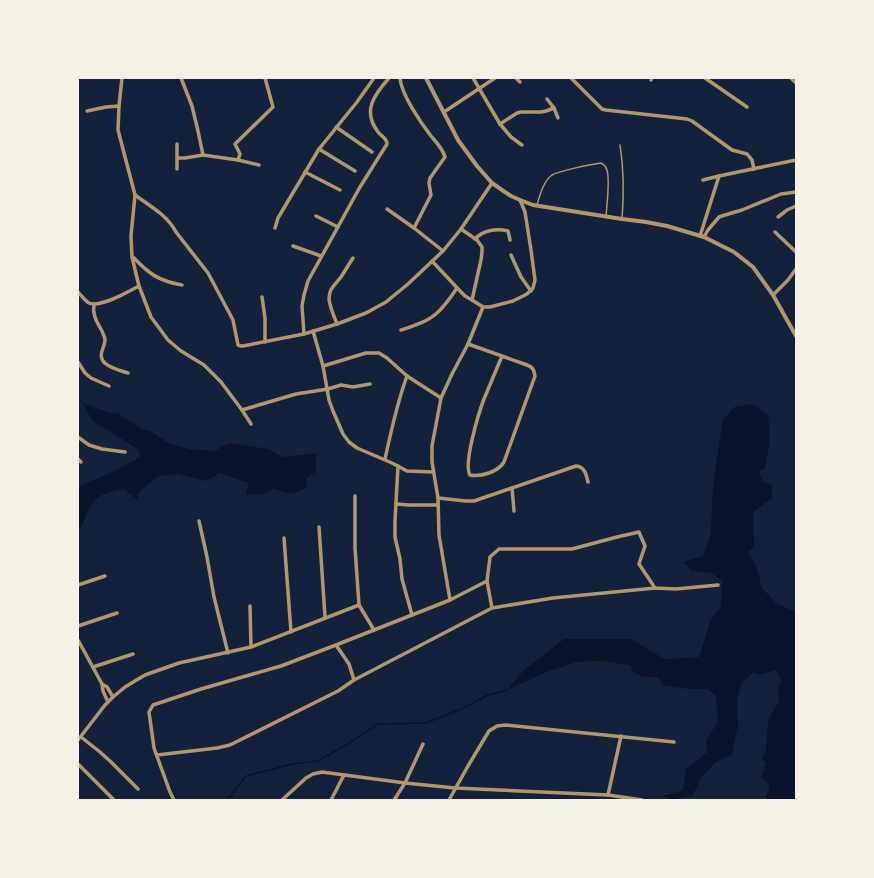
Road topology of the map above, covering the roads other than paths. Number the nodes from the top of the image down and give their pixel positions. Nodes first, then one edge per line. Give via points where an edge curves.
1 (122, 78) edge
2 (181, 78) edge
3 (265, 78) edge
4 (374, 78) edge
5 (389, 78) edge
6 (400, 78) edge
7 (426, 78) edge
8 (473, 78) edge
9 (495, 78) edge
10 (516, 78) edge
11 (571, 78) edge
12 (705, 78) edge
13 (791, 78) edge
14 (520, 82) dead end
15 (796, 83) edge
16 (479, 88) junction
17 (546, 99) dead end
18 (119, 106) junction
19 (747, 107) dead end
20 (554, 108) junction
21 (87, 111) dead end
22 (444, 112) junction
23 (558, 118) dead end
24 (500, 124) junction
25 (336, 127) junction
26 (177, 144) dead end
27 (620, 145) dead end
28 (522, 146) dead end
29 (320, 148) junction
30 (372, 152) dead end
31 (203, 155) junction
32 (178, 158) junction
33 (238, 160) junction
34 (796, 160) edge
35 (259, 165) dead end
36 (754, 168) junction
37 (177, 169) dead end
38 (355, 171) dead end
39 (305, 172) junction
40 (719, 176) junction
41 (703, 180) dead end
42 (492, 183) junction
43 (340, 190) dead end
44 (796, 192) edge
45 (135, 195) junction
46 (520, 200) junction
47 (537, 205) junction
48 (796, 206) edge
49 (387, 209) dead end
50 (316, 216) dead end
51 (606, 216) junction
52 (778, 217) dead end
53 (622, 219) junction
54 (338, 227) junction
55 (275, 228) dead end
56 (414, 228) junction
57 (461, 229) junction
58 (775, 232) dead end
59 (702, 236) junction
60 (475, 239) junction
61 (510, 240) dead end
62 (293, 246) dead end
63 (442, 251) junction
64 (796, 252) edge
65 (511, 255) dead end
66 (321, 256) junction
67 (132, 257) junction
68 (353, 258) dead end
69 (432, 261) junction
70 (796, 269) edge
71 (794, 276) edge
72 (182, 285) dead end
73 (139, 286) junction
74 (457, 288) junction
75 (531, 291) junction
76 (78, 292) edge
77 (773, 295) junction
78 (262, 297) dead end
79 (472, 300) junction
80 (94, 304) junction
81 (483, 308) junction
82 (336, 324) junction
83 (402, 330) dead end
84 (313, 331) junction
85 (304, 334) junction
86 (796, 336) edge
87 (265, 342) junction
88 (468, 344) junction
89 (502, 356) junction
90 (78, 362) edge
91 (323, 366) junction
92 (128, 373) dead end
93 (407, 376) junction
94 (370, 384) dead end
95 (109, 386) dead end
96 (328, 389) junction
97 (441, 398) junction
98 (242, 410) junction
99 (250, 424) dead end
100 (78, 437) edge
101 (125, 452) dead end
102 (384, 459) junction
103 (398, 466) junction
104 (433, 472) junction
105 (588, 482) dead end
106 (512, 488) junction
107 (355, 496) dead end
108 (438, 498) junction
109 (396, 504) junction
110 (438, 505) junction
111 (514, 511) dead end
112 (199, 520) dead end
113 (319, 527) dead end
114 (284, 538) dead end
115 (105, 576) dead end
116 (487, 581) junction
117 (78, 585) edge
118 (718, 585) dead end
119 (655, 588) junction
120 (450, 600) junction
121 (359, 605) junction
122 (250, 606) dead end
123 (492, 608) junction
124 (118, 612) dead end
125 (412, 615) junction
126 (326, 617) junction
127 (78, 626) edge
128 (374, 630) junction
129 (291, 632) junction
130 (78, 640) edge
131 (336, 645) junction
132 (251, 647) junction
133 (228, 653) junction
134 (134, 654) dead end
135 (93, 667) junction
136 (354, 680) junction
137 (102, 684) junction
138 (113, 697) junction
139 (108, 702) junction
140 (621, 736) junction
141 (79, 738) edge
142 (674, 742) dead end
143 (423, 744) dead end
144 (156, 755) junction
145 (78, 764) edge
146 (344, 775) junction
147 (405, 784) junction
148 (455, 788) junction
149 (138, 789) dead end
150 (608, 795) junction
151 (114, 800) edge
152 (174, 800) edge
153 (282, 800) edge
154 (331, 800) edge
155 (394, 800) edge
156 (449, 800) edge
157 (642, 800) edge

1 - 18 street
2 - 31 street via 192,106
3 - 33 street via 272,107 235,144 240,154
4 - 25 street
5 - 54 street via 374,98 370,112 374,126 388,142
6 - 56 street via 409,101 444,154 444,158 430,178 431,195
7 - 22 street
8 - 16 street
9 - 16 street
10 - 14 street
11 - 36 street via 602,109 692,121 732,150 747,154
12 - 19 street
13 - 15 street
16 - 22 street
16 - 24 street
17 - 20 street
18 - 21 street
18 - 45 street via 118,130
20 - 23 street
20 - 24 street via 546,112 517,113
22 - 42 street via 458,140
24 - 28 street via 511,138
25 - 29 street
25 - 30 street
26 - 32 street
27 - 53 lane via 624,190
29 - 38 street
29 - 39 street
31 - 32 street
31 - 33 street
32 - 37 street
33 - 35 street
34 - 36 street
36 - 40 street
39 - 43 street
39 - 55 street via 278,218
40 - 41 street
40 - 59 street
42 - 46 street
42 - 57 street
44 - 59 street via 781,194 719,217
45 - 67 street via 131,236
45 - 87 street via 167,219 208,273 233,320 238,345
46 - 47 street
46 - 75 street via 525,212 534,270
47 - 51 street
47 - 51 lane via 542,188 552,175 601,163 607,169 608,176
48 - 52 street
49 - 56 street
50 - 54 street
51 - 53 street
53 - 59 street via 667,226
54 - 66 street
56 - 63 street
57 - 60 street
57 - 63 street
58 - 64 street
59 - 77 street via 744,259
60 - 61 street via 484,232 504,230 508,231
60 - 79 street via 480,243 482,252
62 - 66 street
63 - 69 street
65 - 75 street
66 - 85 street via 304,295
67 - 72 street via 158,278
67 - 73 street
68 - 82 street via 332,286 330,293 330,306
69 - 74 street
69 - 82 street via 386,302 366,313
70 - 71 street
71 - 77 street
73 - 80 street via 107,301
73 - 98 street via 151,317 168,340 204,365 221,382
74 - 79 street
74 - 83 street via 437,313
75 - 81 street via 513,301
76 - 80 street via 87,302
77 - 86 street
78 - 87 street
79 - 81 street
80 - 92 street via 96,320 105,336 102,360 115,369
81 - 88 street
82 - 84 street
84 - 85 street
84 - 91 street
85 - 87 street
88 - 89 street
88 - 97 street
89 - 89 street via 483,401 476,426 468,462 470,475 492,471 504,462 534,380 531,366
90 - 95 street via 91,378
91 - 93 street via 366,353 379,353
91 - 96 street
93 - 97 street
93 - 102 street
94 - 96 street via 353,388 341,385
96 - 98 street via 296,394
96 - 102 street via 335,417 349,442
97 - 104 street via 431,454
98 - 99 street
100 - 101 street via 89,445
102 - 103 street
103 - 104 street via 407,471
103 - 109 street
104 - 108 street
105 - 106 street via 583,469 576,466
106 - 108 street via 474,501
106 - 111 street
107 - 121 street
108 - 110 street
109 - 110 street
109 - 125 street via 395,536 402,579
110 - 120 street via 439,535
112 - 133 street
113 - 126 street
114 - 129 street
115 - 117 street
116 - 119 street via 490,557 499,549 572,549 639,532 645,546 639,564
116 - 120 street
116 - 123 street
118 - 119 street
119 - 123 street via 553,598
120 - 125 street
121 - 126 street
121 - 128 street
122 - 132 street
123 - 136 street
124 - 127 street
125 - 128 street
126 - 129 street
128 - 131 street
129 - 132 street
130 - 135 street
131 - 136 street via 349,664
131 - 144 street via 280,666 153,705 149,712
132 - 133 street
133 - 138 street via 179,663 145,675
134 - 135 street
135 - 137 street
136 - 144 street via 338,691 230,745
137 - 138 street
137 - 139 street
138 - 139 street
139 - 141 street
140 - 142 street
140 - 148 street via 497,726 489,732
140 - 150 street
141 - 149 street via 100,752
143 - 147 street
144 - 152 street
145 - 151 street
146 - 147 street
146 - 153 street via 322,772 313,774
146 - 154 street
147 - 148 street
147 - 155 street
148 - 150 street
148 - 156 street
150 - 157 street

